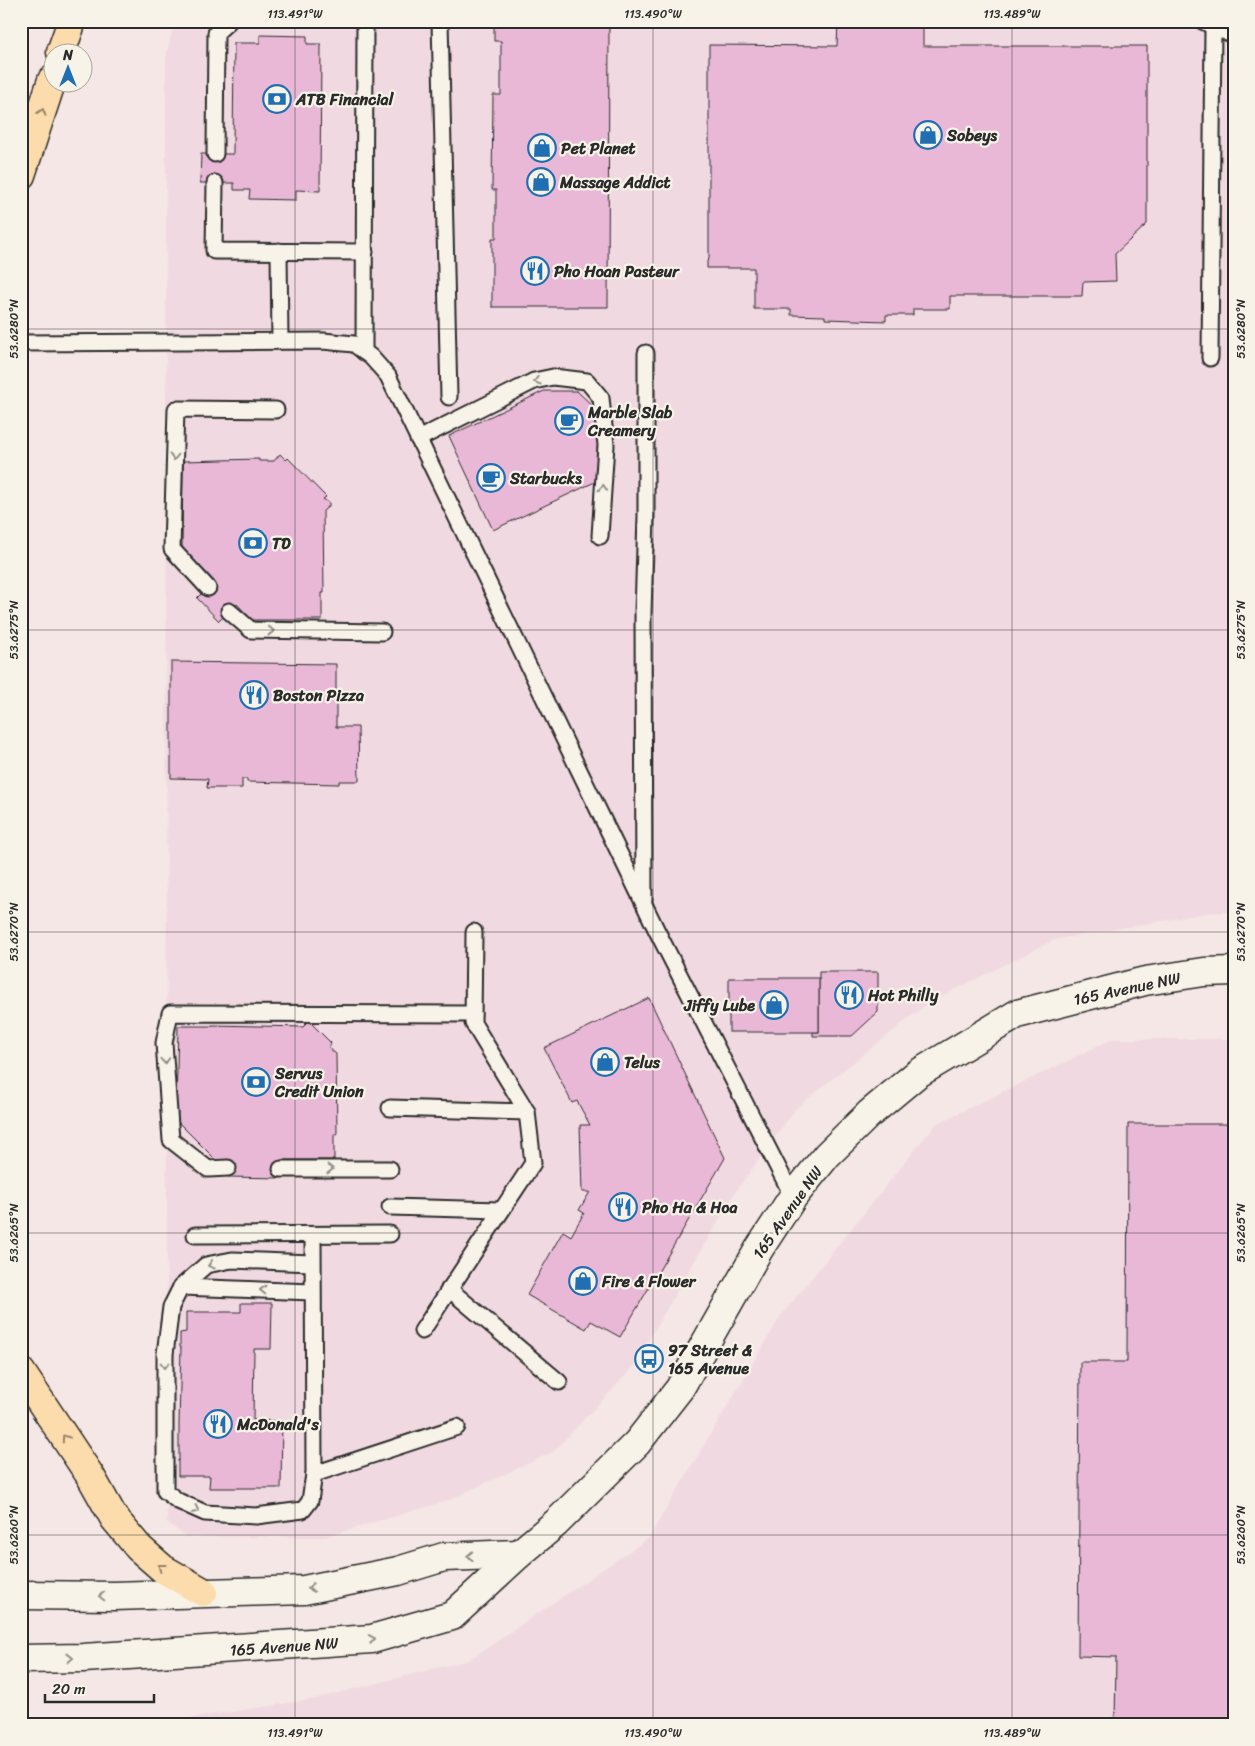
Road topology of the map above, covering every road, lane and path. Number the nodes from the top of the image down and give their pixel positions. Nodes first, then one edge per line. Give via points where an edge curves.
1 (72, 21) edge
2 (229, 21) edge
3 (365, 21) edge
4 (440, 21) edge
5 (1208, 24) edge
6 (1234, 36) edge
7 (65, 42) edge
8 (48, 92) edge
9 (215, 154) dead end
10 (21, 175) edge
11 (215, 183) dead end
12 (279, 251) junction
13 (364, 252) junction
14 (280, 341) junction
15 (21, 343) edge
16 (364, 352) junction
17 (646, 353) dead end
18 (1210, 358) dead end
19 (449, 397) dead end
20 (276, 410) dead end
21 (418, 439) junction
22 (600, 536) dead end
23 (208, 588) dead end
24 (229, 611) dead end
25 (382, 632) dead end
26 (644, 904) junction
27 (474, 932) dead end
28 (1234, 971) edge
29 (473, 1014) junction
30 (390, 1108) dead end
31 (527, 1112) junction
32 (228, 1168) dead end
33 (281, 1169) dead end
34 (390, 1169) dead end
35 (793, 1197) junction
36 (390, 1207) dead end
37 (501, 1210) junction
38 (390, 1234) dead end
39 (195, 1235) dead end
40 (313, 1235) junction
41 (312, 1263) junction
42 (182, 1287) junction
43 (450, 1289) junction
44 (312, 1292) junction
45 (422, 1332) dead end
46 (21, 1372) edge
47 (560, 1382) dead end
48 (457, 1427) dead end
49 (314, 1474) junction
50 (519, 1554) junction
51 (203, 1592) junction
52 (21, 1595) edge
53 (21, 1659) edge

1 - 7 main road
2 - 9 lane via 216,32
3 - 13 lane
4 - 19 lane
5 - 6 lane
5 - 18 lane
10 -> 8 main road
11 - 12 lane via 214,251
12 - 13 lane
12 - 14 lane
13 - 16 lane
14 - 15 lane
14 - 16 lane via 323,340 354,344
16 - 21 lane via 388,376
17 - 26 lane
20 -> 23 lane via 176,409 172,549
22 -> 21 lane via 606,445 601,398 587,381 553,377 534,381
21 - 26 lane
24 -> 25 lane via 251,630
26 - 35 lane
27 - 29 lane
28 - 35 street, 165 Avenue NW via 1145,981 1017,1014 910,1080 869,1114 827,1156
29 - 31 lane via 473,1024
29 -> 32 lane via 170,1013 164,1043 171,1140 208,1169
30 - 31 lane
31 - 37 lane via 533,1163
33 -> 34 lane
35 - 50 street, 165 Avenue NW via 759,1249 680,1388 637,1443
36 - 37 lane
37 - 43 lane
38 - 40 lane
39 - 40 lane
40 - 41 lane
41 -> 42 lane via 232,1260 206,1264
41 - 44 lane
44 -> 42 lane
42 -> 49 lane via 171,1307 165,1354 165,1491 205,1514 266,1515 303,1510 310,1501
43 - 45 lane
43 - 47 lane
44 - 49 lane
51 -> 46 main road via 163,1569 139,1548 114,1518 91,1477
48 - 49 lane
50 -> 51 street via 444,1558 304,1590
53 -> 50 street, 165 Avenue NW via 372,1640 452,1616
51 -> 52 street via 114,1596

